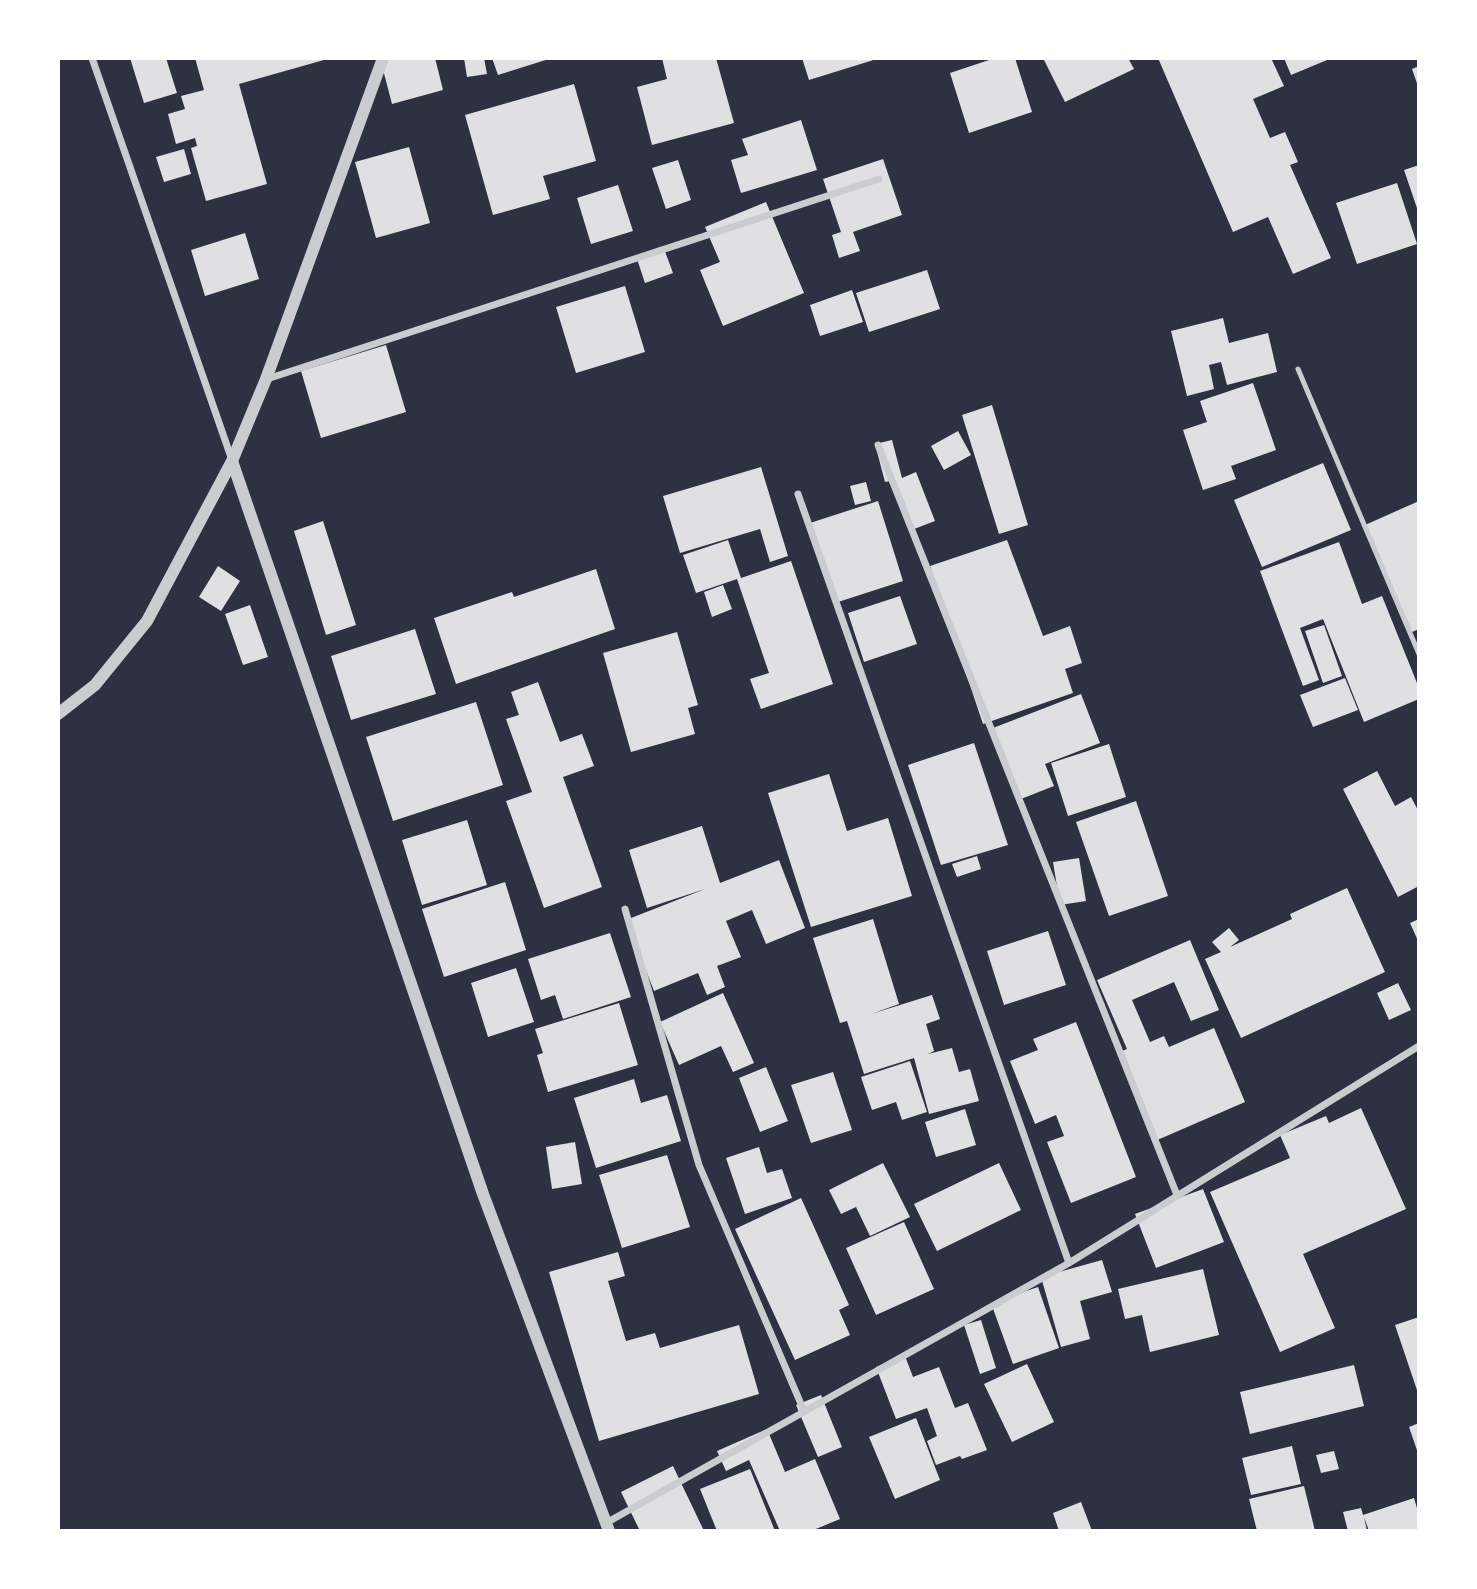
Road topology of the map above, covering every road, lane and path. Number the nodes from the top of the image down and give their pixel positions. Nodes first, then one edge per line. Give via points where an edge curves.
1 (92, 58) edge
2 (383, 58) edge
3 (879, 179) dead end
4 (1298, 369) dead end
5 (266, 379) junction
6 (877, 445) dead end
7 (232, 461) junction
8 (798, 494) dead end
9 (1419, 654) edge
10 (58, 714) edge
11 (625, 909) dead end
12 (1419, 1046) edge
13 (1177, 1195) junction
14 (1069, 1262) junction
15 (804, 1411) junction
16 (607, 1527) edge

1 - 7 street
2 - 5 street
3 - 5 street
4 - 9 lane
5 - 7 street
6 - 13 street
7 - 10 street via 147,621 95,685
7 - 16 street via 483,1194
8 - 14 street
11 - 15 street via 699,1165
12 - 13 street
13 - 14 street
14 - 15 street
15 - 16 street

